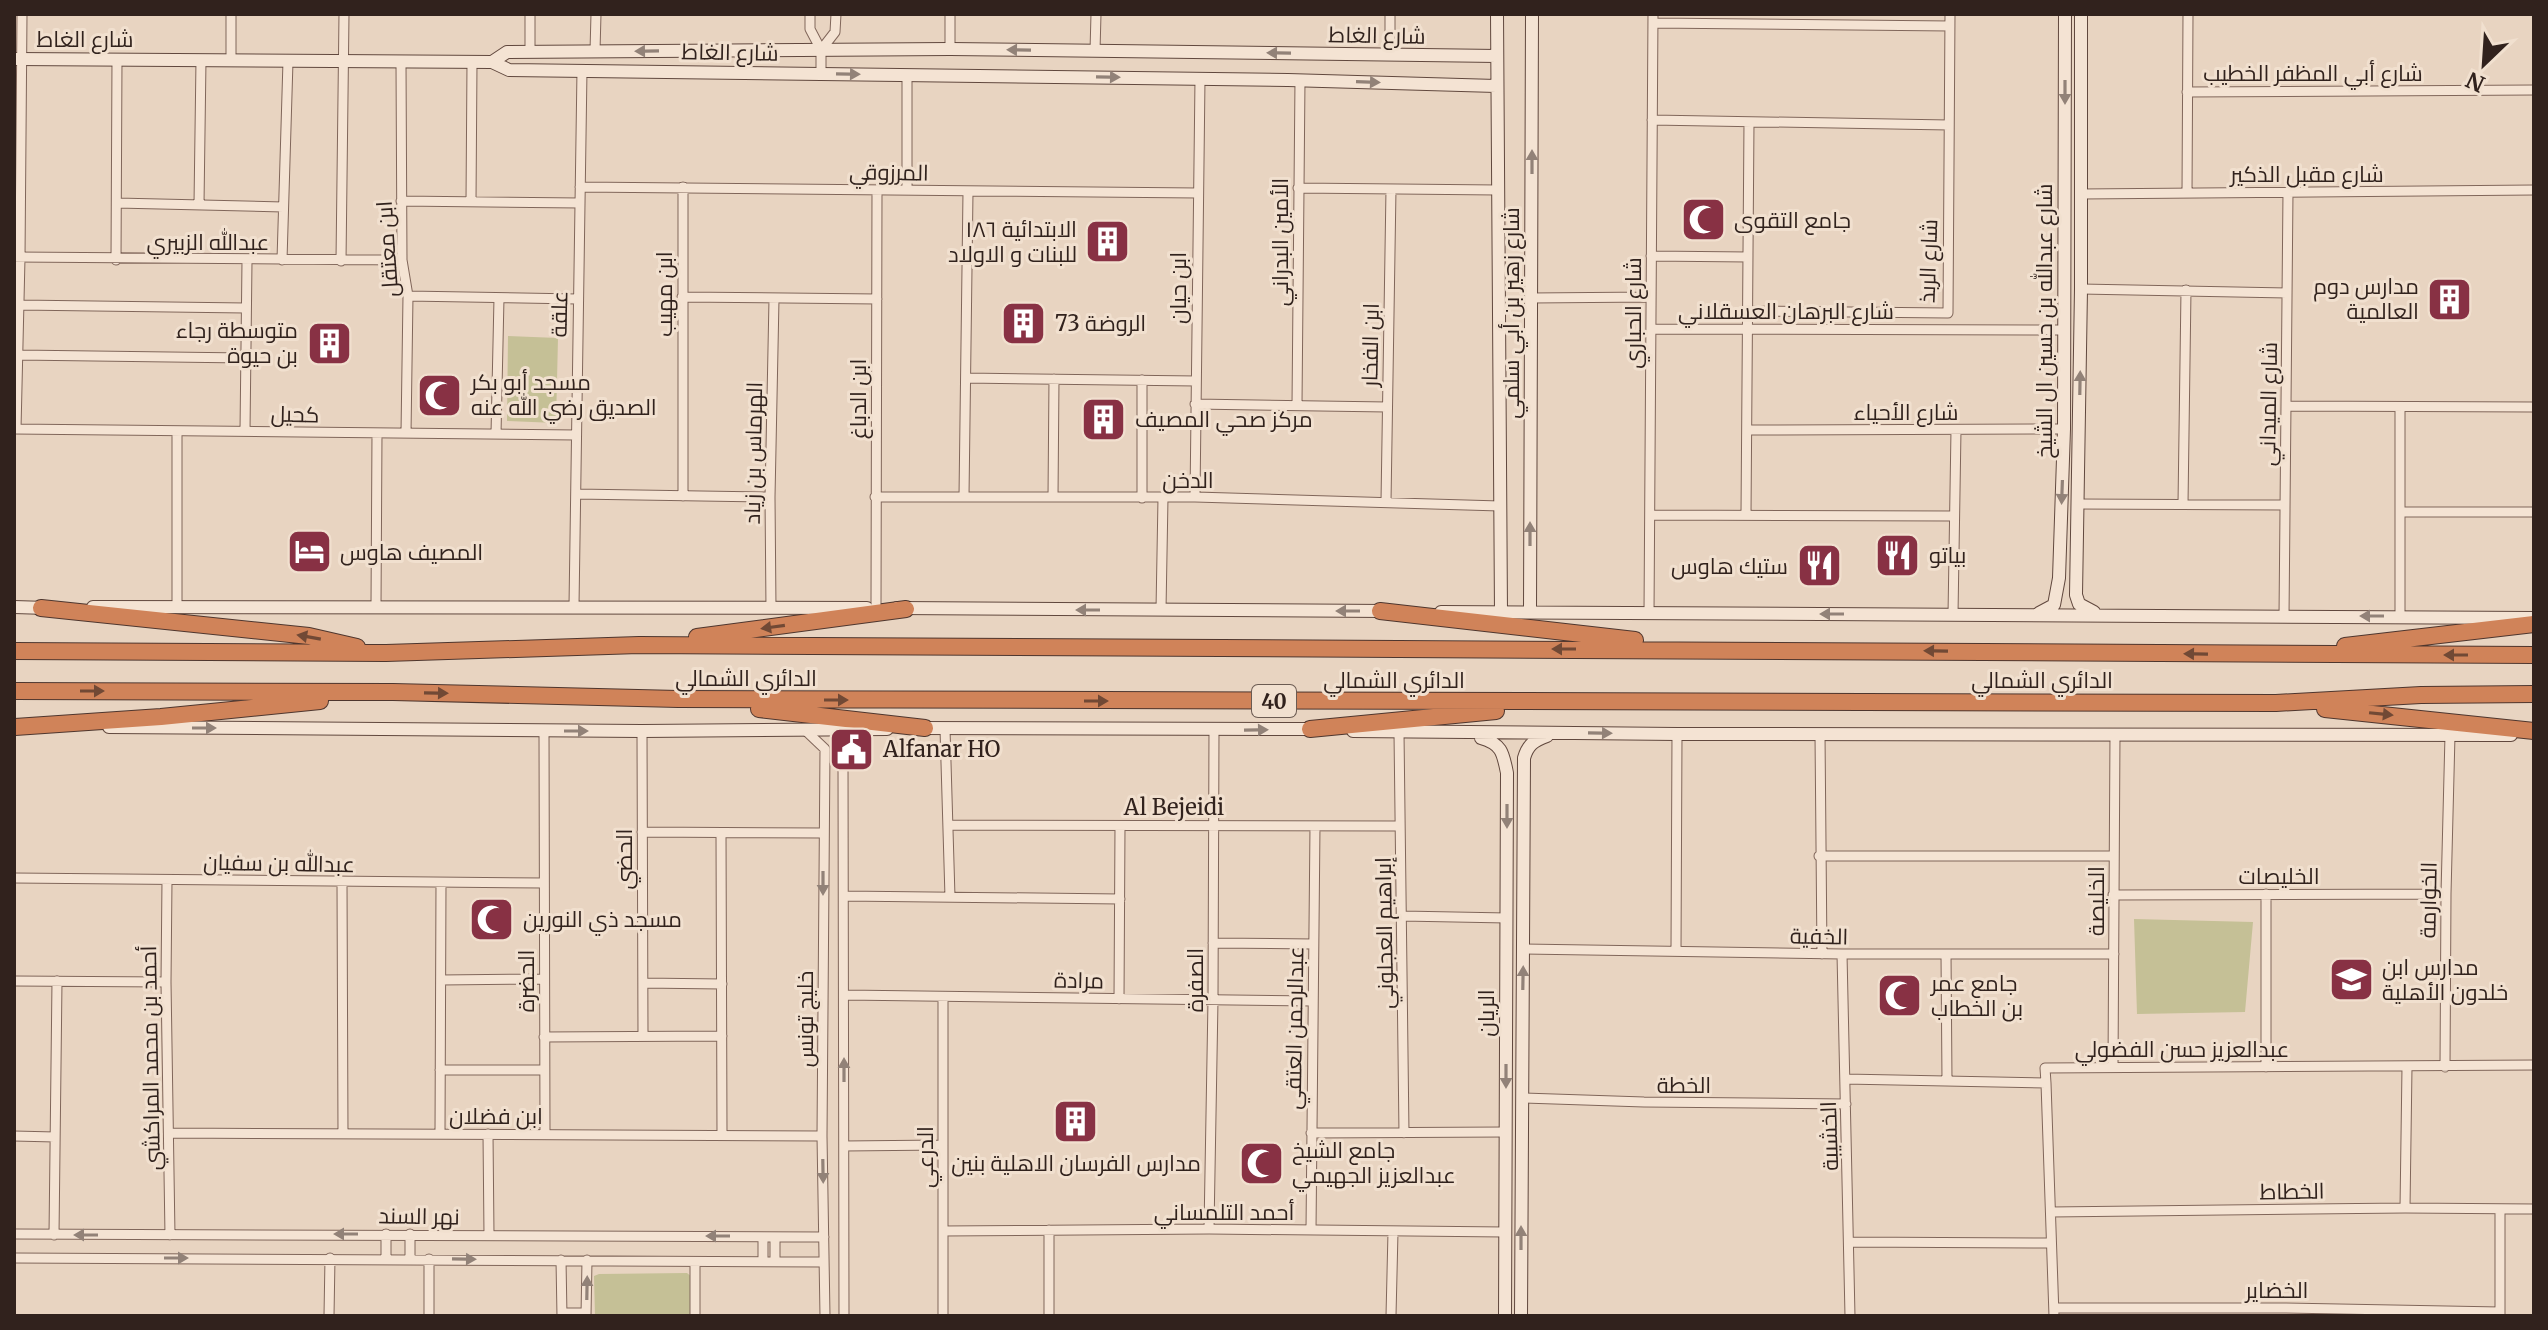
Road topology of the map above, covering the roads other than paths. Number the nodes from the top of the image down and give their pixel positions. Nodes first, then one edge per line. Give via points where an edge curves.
1 (22, 14) edge
2 (231, 14) edge
3 (344, 14) edge
4 (530, 14) edge
5 (596, 14) edge
6 (810, 14) edge
7 (836, 14) edge
8 (950, 14) edge
9 (1096, 14) edge
10 (1390, 14) edge
11 (1497, 14) edge
12 (1532, 14) edge
13 (1950, 14) edge
14 (2065, 14) edge
15 (2081, 14) edge
16 (2188, 14) edge
17 (1653, 18) edge
18 (1950, 26) junction
19 (950, 49) junction
20 (821, 50) junction
21 (595, 51) junction
22 (1095, 51) junction
23 (530, 52) junction
24 (1390, 55) junction
25 (1497, 56) junction
26 (18, 59) edge
27 (117, 59) junction
28 (201, 60) junction
29 (231, 60) junction
30 (288, 61) junction
31 (492, 62) junction
32 (343, 63) junction
33 (401, 63) junction
34 (472, 63) junction
35 (582, 70) junction
36 (821, 73) junction
37 (907, 75) junction
38 (1200, 79) junction
39 (1300, 80) junction
40 (1496, 86) junction
41 (2534, 90) edge
42 (2187, 92) junction
43 (1652, 120) junction
44 (1749, 122) junction
45 (1949, 125) junction
46 (580, 187) junction
47 (683, 187) junction
48 (1298, 188) junction
49 (1391, 189) junction
50 (877, 190) junction
51 (907, 190) junction
52 (1497, 190) junction
53 (2534, 190) edge
54 (968, 192) junction
55 (2288, 192) junction
56 (1197, 193) junction
57 (2187, 193) junction
58 (2081, 194) junction
59 (401, 201) junction
60 (471, 201) junction
61 (117, 203) junction
62 (579, 203) junction
63 (199, 204) junction
64 (283, 207) junction
65 (1651, 256) junction
66 (1748, 257) junction
67 (17, 258) edge
68 (116, 260) junction
69 (282, 260) junction
70 (402, 260) junction
71 (247, 261) junction
72 (341, 261) junction
73 (2081, 289) junction
74 (2186, 290) junction
75 (2287, 293) junction
76 (408, 296) junction
77 (682, 297) junction
78 (1651, 297) junction
79 (499, 298) junction
80 (1531, 298) junction
81 (577, 299) junction
82 (774, 299) junction
83 (877, 299) junction
84 (19, 305) junction
85 (245, 308) junction
86 (1748, 311) junction
87 (1651, 329) junction
88 (1748, 329) junction
89 (2065, 330) junction
90 (18, 355) junction
91 (245, 358) junction
92 (966, 378) junction
93 (1054, 379) junction
94 (1142, 380) junction
95 (1196, 381) junction
96 (1195, 404) junction
97 (1297, 405) junction
98 (2286, 406) junction
99 (1387, 407) junction
100 (2534, 407) edge
101 (2400, 408) junction
102 (15, 429) edge
103 (2064, 429) junction
104 (1748, 430) junction
105 (1956, 430) junction
106 (177, 431) junction
107 (245, 431) junction
108 (377, 433) junction
109 (406, 433) junction
110 (496, 434) junction
111 (576, 435) junction
112 (576, 494) junction
113 (683, 496) junction
114 (964, 496) junction
115 (770, 497) junction
116 (875, 497) junction
117 (1053, 497) junction
118 (1195, 497) junction
119 (1142, 498) junction
120 (1163, 498) junction
121 (1386, 502) junction
122 (2078, 504) junction
123 (2183, 504) junction
124 (2284, 505) junction
125 (1500, 506) junction
126 (2401, 512) junction
127 (2534, 512) edge
128 (1650, 515) junction
129 (1746, 515) junction
130 (1954, 516) junction
131 (2059, 578) junction
132 (2076, 580) junction
133 (177, 606) junction
134 (574, 606) junction
135 (14, 607) edge
136 (376, 607) junction
137 (41, 608) junction
138 (771, 608) junction
139 (876, 608) junction
140 (906, 609) junction
141 (1161, 610) junction
142 (1380, 611) junction
143 (1501, 612) junction
144 (1530, 612) junction
145 (1649, 613) junction
146 (2100, 614) junction
147 (1953, 615) junction
148 (2033, 615) junction
149 (2400, 616) junction
150 (2284, 617) junction
151 (2534, 621) edge
152 (639, 645) junction
153 (1720, 649) junction
154 (14, 651) edge
155 (386, 653) junction
156 (2274, 654) junction
157 (2534, 655) edge
158 (14, 691) edge
159 (393, 692) junction
160 (2534, 694) edge
161 (678, 699) junction
162 (1584, 702) junction
163 (2276, 703) junction
164 (15, 727) edge
165 (925, 728) junction
166 (945, 729) junction
167 (1310, 729) junction
168 (544, 730) junction
169 (805, 730) junction
170 (862, 730) junction
171 (1214, 730) junction
172 (642, 731) junction
173 (1399, 733) junction
174 (1556, 733) junction
175 (2534, 733) edge
176 (1467, 734) junction
177 (1677, 734) junction
178 (1820, 734) junction
179 (2115, 734) junction
180 (2450, 735) junction
181 (1505, 763) junction
182 (1523, 763) junction
183 (825, 796) junction
184 (843, 797) junction
185 (948, 825) junction
186 (1213, 825) junction
187 (1120, 826) junction
188 (1315, 826) junction
189 (1400, 826) junction
190 (642, 832) junction
191 (721, 833) junction
192 (823, 833) junction
193 (1819, 856) junction
194 (2114, 856) junction
195 (14, 878) edge
196 (167, 880) junction
197 (342, 882) junction
198 (441, 883) junction
199 (544, 883) junction
200 (2266, 894) junction
201 (2446, 894) junction
202 (2113, 895) junction
203 (844, 896) junction
204 (950, 897) junction
205 (1120, 899) junction
206 (1402, 916) junction
207 (1507, 918) junction
208 (1213, 943) junction
209 (1313, 944) junction
210 (1523, 949) junction
211 (1676, 951) junction
212 (1822, 954) junction
213 (1842, 954) junction
214 (1946, 954) junction
215 (2114, 954) junction
216 (544, 979) junction
217 (441, 980) junction
218 (14, 981) edge
219 (57, 981) junction
220 (166, 982) junction
221 (643, 983) junction
222 (722, 984) junction
223 (845, 995) junction
224 (943, 997) junction
225 (1119, 999) junction
226 (1213, 1000) junction
227 (1312, 1001) junction
228 (643, 1036) junction
229 (722, 1036) junction
230 (544, 1037) junction
231 (2534, 1065) edge
232 (2113, 1067) junction
233 (2266, 1067) junction
234 (2407, 1067) junction
235 (2445, 1067) junction
236 (440, 1070) junction
237 (544, 1070) junction
238 (1845, 1079) junction
239 (1947, 1081) junction
240 (2046, 1083) junction
241 (1522, 1098) junction
242 (1846, 1104) junction
243 (1505, 1132) junction
244 (169, 1133) junction
245 (343, 1133) junction
246 (1311, 1133) junction
247 (1404, 1133) junction
248 (440, 1134) junction
249 (488, 1134) junction
250 (545, 1134) junction
251 (722, 1134) junction
252 (14, 1136) edge
253 (822, 1136) junction
254 (55, 1137) junction
255 (943, 1145) junction
256 (844, 1146) junction
257 (2405, 1208) junction
258 (2500, 1209) junction
259 (2534, 1209) edge
260 (2051, 1212) junction
261 (1209, 1229) junction
262 (1049, 1230) junction
263 (1311, 1230) junction
264 (943, 1231) junction
265 (1393, 1232) junction
266 (1504, 1232) junction
267 (14, 1234) edge
268 (386, 1234) junction
269 (410, 1234) junction
270 (54, 1235) junction
271 (170, 1235) junction
272 (489, 1235) junction
273 (763, 1237) junction
274 (775, 1237) junction
275 (824, 1237) junction
276 (1849, 1242) junction
277 (2050, 1243) junction
278 (14, 1258) edge
279 (330, 1258) junction
280 (410, 1258) junction
281 (386, 1259) junction
282 (429, 1259) junction
283 (561, 1260) junction
284 (587, 1260) junction
285 (763, 1260) junction
286 (775, 1260) junction
287 (695, 1262) junction
288 (824, 1262) junction
289 (2054, 1312) edge
290 (2283, 1312) edge
291 (562, 1314) edge
292 (586, 1314) edge
293 (2500, 1314) edge
294 (329, 1316) edge
295 (429, 1316) edge
296 (695, 1316) edge
297 (825, 1316) edge
298 (844, 1316) edge
299 (943, 1316) edge
300 (1049, 1316) edge
301 (1391, 1316) edge
302 (1505, 1316) edge
303 (1521, 1316) edge
304 (1850, 1316) edge

1 - 26 street
2 - 29 street
3 - 32 street
4 - 23 street
5 - 21 street
6 - 20 street via 810,29
7 - 20 street via 835,32
8 - 19 street
9 - 22 street
10 - 24 street
11 - 25 street, شارع زهير بن أبي سلمي
80 -> 12 street, شارع زهير بن أبي سلمي
13 - 18 street, شارع الربذ
14 -> 89 street, شارع عبدالله بن حسين ال الشيخ
15 - 58 street, شارع عبدالله بن حسين ال الشيخ
16 - 42 street
17 - 18 street
17 - 43 street, شارع الحباري
18 - 45 street, شارع الربذ
19 - 20 street, شارع الغاط
22 -> 19 street, شارع الغاط
20 -> 21 street, شارع الغاط
20 - 36 street
21 - 23 street, شارع الغاط
24 -> 22 street, شارع الغاط
23 - 31 street, شارع الغاط via 507,52
24 - 25 street, شارع الغاط
25 - 40 street, شارع زهير بن أبي سلمي
26 - 27 street, شارع الغاط
26 - 67 street
27 - 28 street, شارع الغاط
27 - 61 street
28 - 29 street, شارع الغاط
28 - 63 street
29 - 30 street, شارع الغاط
30 - 32 street, شارع الغاط
30 - 64 street
31 - 34 street, شارع الغاط
31 - 35 street, شارع الغاط via 509,70
32 - 33 street, شارع الغاط
32 - 72 street
33 - 34 street, شارع الغاط
33 - 59 street, ابن معتقل
34 - 60 street
35 - 36 street, شارع الغاط
35 - 46 street, علقة
36 -> 37 street, شارع الغاط
37 -> 38 street, شارع الغاط
37 - 51 street
38 - 39 street, شارع الغاط
38 - 56 street, ابن حيان
39 -> 40 street, شارع الغاط
39 - 48 street, الأمين البدراني
40 - 52 street, شارع زهير بن أبي سلمي
41 - 42 street, شارع أبي المظفر الخطيب
42 - 57 street
43 - 44 street
43 - 65 street, شارع الحباري
44 - 45 street
44 - 66 street
45 - 86 street, شارع الربذ via 1948,313
46 - 47 street, المرزوقي
46 - 62 street, علقة
47 - 50 street, المرزوقي
47 - 77 street, ابن مهيب
48 - 49 street
48 - 97 street, الأمين البدراني
49 - 52 street
49 - 99 street, ابن الفخار
50 - 51 street, المرزوقي
50 - 83 street, ابن الدباغ
51 - 54 street, المرزوقي
52 - 125 street, شارع زهير بن أبي سلمي
53 - 55 street, شارع مقبل الذكير
54 - 56 street, المرزوقي
54 - 92 street
55 - 57 street, شارع مقبل الذكير
55 - 75 street, شارع الميداني
56 - 95 street, ابن حيان
57 - 58 street, شارع مقبل الذكير
58 - 73 street, شارع عبدالله بن حسين ال الشيخ
59 - 60 street
59 - 70 street, ابن معتقل
60 - 62 street
61 - 63 street
61 - 68 street
62 - 81 street, علقة
63 - 64 street
64 - 69 street
65 - 66 street
65 - 78 street, شارع الحباري
66 - 86 street
67 - 68 street, عبدالله الزبيري
67 - 84 street
68 - 71 street, عبدالله الزبيري
69 - 71 street, عبدالله الزبيري
69 - 72 street, عبدالله الزبيري
70 - 72 street, عبدالله الزبيري
70 - 76 street, ابن معتقل
71 - 85 street
73 - 74 street
122 -> 73 street, شارع عبدالله بن حسين ال الشيخ
74 - 75 street
74 - 123 street
75 - 98 street, شارع الميداني
76 - 79 street
76 - 109 street, ابن معتقل
77 - 82 street
77 - 113 street, ابن مهيب
78 - 80 street
78 - 87 street, شارع الحباري
79 - 81 street
79 - 110 street
144 -> 80 street, شارع زهير بن أبي سلمي
81 - 111 street, علقة
82 - 83 street
82 - 115 street, الهرماس بن زياد
83 - 116 street, ابن الدباغ
84 - 85 street
84 - 90 street
85 - 91 street
86 - 88 street
87 - 88 street, شارع البرهان العسقلاني
87 - 128 street, شارع الحباري
88 - 89 street, شارع البرهان العسقلاني
88 - 104 street
89 - 103 street, شارع عبدالله بن حسين ال الشيخ
90 - 91 street
90 - 102 street
91 - 107 street
92 - 93 street
92 - 114 street
93 - 94 street
93 - 117 street
94 - 95 street
94 - 119 street
95 - 96 street, ابن حيان
96 - 97 street
96 - 118 street, ابن حيان
97 - 99 street
98 - 101 street
98 - 124 street, شارع الميداني
99 - 121 street, ابن الفخار
100 - 101 street
101 - 126 street
102 - 106 street, كحيل
103 - 105 street, شارع الأحياء
103 -> 131 street, شارع عبدالله بن حسين ال الشيخ
104 - 105 street, شارع الأحياء
104 - 129 street
105 - 130 street
106 - 107 street, كحيل
106 - 133 street
107 - 108 street, كحيل
108 - 109 street, كحيل
108 - 136 street
109 - 110 street, كحيل
110 - 111 street, كحيل
111 - 112 street, علقة
112 - 113 street
112 - 134 street, علقة
113 - 115 street
114 - 116 street, الدخن
114 - 117 street, الدخن
115 - 138 street, الهرماس بن زياد
116 - 139 street, ابن الدباغ
117 - 119 street, الدخن
118 - 120 street, الدخن
118 - 121 street, الدخن
119 - 120 street, الدخن
120 - 141 street
121 - 125 street, الدخن
122 - 123 street
122 - 132 street, شارع عبدالله بن حسين ال الشيخ
123 - 124 street
124 - 150 street, شارع الميداني
125 - 143 street, شارع زهير بن أبي سلمي
126 - 127 street
126 - 149 street
128 - 129 street
128 - 145 street, شارع الحباري
129 - 130 street
130 - 147 street
131 - 132 street via 2069,591
131 - 148 street, شارع عبدالله بن حسين ال الشيخ via 2054,605
132 - 146 street via 2079,604
133 - 136 street
133 - 137 street
134 - 136 street
134 - 138 street
135 - 137 street
155 -> 137 highway via 309,636
138 - 139 street
139 - 140 street
141 -> 140 street
140 -> 152 highway
142 -> 141 street
142 - 143 street
142 - 153 highway
143 - 144 street
144 - 145 street
147 -> 145 street
146 - 148 street
146 - 150 street
147 - 148 street
149 -> 150 street
149 - 151 street
151 - 156 highway
153 -> 152 highway, الدائري الشمالي
152 - 155 highway, الدائري الشمالي
156 -> 153 highway, الدائري الشمالي
154 - 155 highway, الدائري الشمالي
157 -> 156 highway, الدائري الشمالي
158 -> 159 highway, الدائري الشمالي / 40
159 -> 161 highway, الدائري الشمالي / 40
159 - 164 highway
160 - 163 highway, الدائري الشمالي / 40
161 -> 162 highway, الدائري الشمالي / 40
161 - 165 highway
162 - 163 highway, الدائري الشمالي / 40
162 - 167 highway
163 -> 175 highway
164 -> 168 street
165 - 166 street
165 - 170 street
166 - 171 street
166 - 185 street
171 -> 167 street
167 - 173 street
168 -> 172 street
168 - 199 street, الحضرة
169 - 170 street
169 - 172 street
169 - 183 street, خليج تونس via 825,749
170 - 184 street, خليج تونس via 849,741 843,759
171 - 186 street, الصفرة
172 - 190 street, الحضي
173 - 176 street
173 - 189 street, إبراهيم العجلوني
174 - 176 street
174 -> 177 street
174 - 182 street via 1534,741
175 - 180 street
176 - 181 street via 1493,741
177 - 178 street
177 - 211 street
178 - 179 street
178 - 193 street
179 - 180 street
179 - 194 street, الخليصة
180 - 201 street, الخوارمة
181 - 182 street
181 -> 207 street, الريان
182 - 210 street, الريان
183 - 184 street
183 - 192 street, خليج تونس
184 - 203 street, خليج تونس
185 - 187 street, Al Bejeidi
185 - 204 street
186 - 187 street, Al Bejeidi
186 - 188 street, Al Bejeidi
186 - 208 street, الصفرة
187 - 205 street
188 - 189 street, Al Bejeidi
188 - 209 street, عبدالرحمن العتقي
189 - 206 street, إبراهيم العجلوني
190 - 191 street
190 - 221 street, الحضي
191 - 192 street
191 - 222 street
192 -> 253 street, خليج تونس
193 - 194 street
193 - 212 street
194 - 202 street, الخليصة
195 - 196 street, عبدالله بن سفيان
196 - 197 street, عبدالله بن سفيان
196 - 220 street, أحمد بن محمد المراكشي
197 - 198 street, عبدالله بن سفيان
197 - 245 street
198 - 199 street, عبدالله بن سفيان
198 - 217 street
199 - 216 street, الحضرة
200 - 201 street, الخليصات
200 - 202 street, الخليصات
200 - 233 street
201 - 235 street, الخوارمة
202 - 215 street, الخليصة
203 - 204 street
203 - 223 street, خليج تونس
204 - 205 street
205 - 225 street
206 - 207 street
206 - 247 street, إبراهيم العجلوني
207 -> 243 street, الريان
208 - 209 street
208 - 226 street, الصفرة
209 - 227 street, عبدالرحمن العتقي
210 - 211 street, الخفية
241 -> 210 street, الريان
211 - 212 street, الخفية
212 - 213 street, الخفية
213 - 214 street, الخفية
213 - 238 street, الخشيبة
214 - 215 street, الخفية
214 - 239 street
215 - 232 street, الخليصة
216 - 217 street
216 - 230 street, الحضرة
217 - 236 street
218 - 219 street
219 - 220 street
219 - 254 street
220 - 244 street, أحمد بن محمد المراكشي
221 - 222 street
221 - 228 street, الحضي
222 - 229 street
223 - 224 street, مرادة
256 -> 223 street, خليج تونس
224 - 225 street, مرادة
224 - 255 street, الدرعي
225 - 226 street, مرادة
226 - 227 street, مرادة
226 - 261 street, الصفرة
227 - 246 street, عبدالرحمن العتقي
228 - 229 street
228 - 230 street
229 - 251 street
230 - 237 street, الحضرة
231 - 235 street, عبدالعزيز حسن الفضولي
232 - 233 street, عبدالعزيز حسن الفضولي
232 - 240 street, عبدالعزيز حسن الفضولي via 2045,1068
233 - 234 street, عبدالعزيز حسن الفضولي
234 - 235 street, عبدالعزيز حسن الفضولي
234 - 257 street
236 - 237 street
236 - 248 street
237 - 250 street, الحضرة
238 - 239 street
238 - 242 street, الخشيبة
239 - 240 street
240 - 260 street
241 - 242 street, الخطة
303 -> 241 street, الريان
242 - 276 street, الخشيبة
243 - 247 street
243 - 266 street, الريان
244 - 245 street, ابن فضلان
244 - 271 street, أحمد بن محمد المراكشي
245 - 248 street, ابن فضلان
246 - 247 street
246 - 263 street, عبدالرحمن العتقي
248 - 249 street, ابن فضلان
249 - 250 street, ابن فضلان
249 - 272 street
250 - 251 street, ابن فضلان
251 - 253 street, ابن فضلان
252 - 254 street
253 -> 275 street, خليج تونس
254 - 270 street
255 - 256 street
255 - 264 street, الدرعي
256 - 298 street, خليج تونس
257 - 258 street, الخطاط
257 - 260 street, الخطاط
258 - 259 street, الخطاط
258 - 293 street
260 - 277 street
261 - 262 street, أحمد التلمساني
261 - 263 street, أحمد التلمساني
262 - 264 street, أحمد التلمساني
262 - 300 street
263 - 265 street, أحمد التلمساني
264 - 299 street, الدرعي
265 - 266 street, أحمد التلمساني
265 - 301 street
266 - 302 street, الريان
267 - 270 street, نهر السند
268 - 269 street, نهر السند
268 -> 271 street, نهر السند
268 - 281 street
269 - 272 street, نهر السند
269 - 280 street
271 -> 270 street, نهر السند
273 -> 272 street, نهر السند
273 - 274 street, نهر السند
273 - 285 street
274 - 275 street, نهر السند
274 - 286 street
275 - 288 street, خليج تونس
276 - 277 street
276 - 304 street, الخشيبة
277 - 289 street
278 -> 279 street, نهر السند
279 - 281 street, نهر السند
279 - 294 street
280 - 281 street, نهر السند
280 - 282 street, نهر السند
282 -> 283 street, نهر السند
282 - 295 street
283 - 284 street, نهر السند
283 - 291 street
284 - 287 street, نهر السند
292 -> 284 street
285 - 286 street, نهر السند
285 - 287 street, نهر السند
286 - 288 street, نهر السند
287 - 296 street
288 - 297 street, خليج تونس
289 - 290 street, الخضاير
290 - 293 street, الخضاير
291 - 292 street

